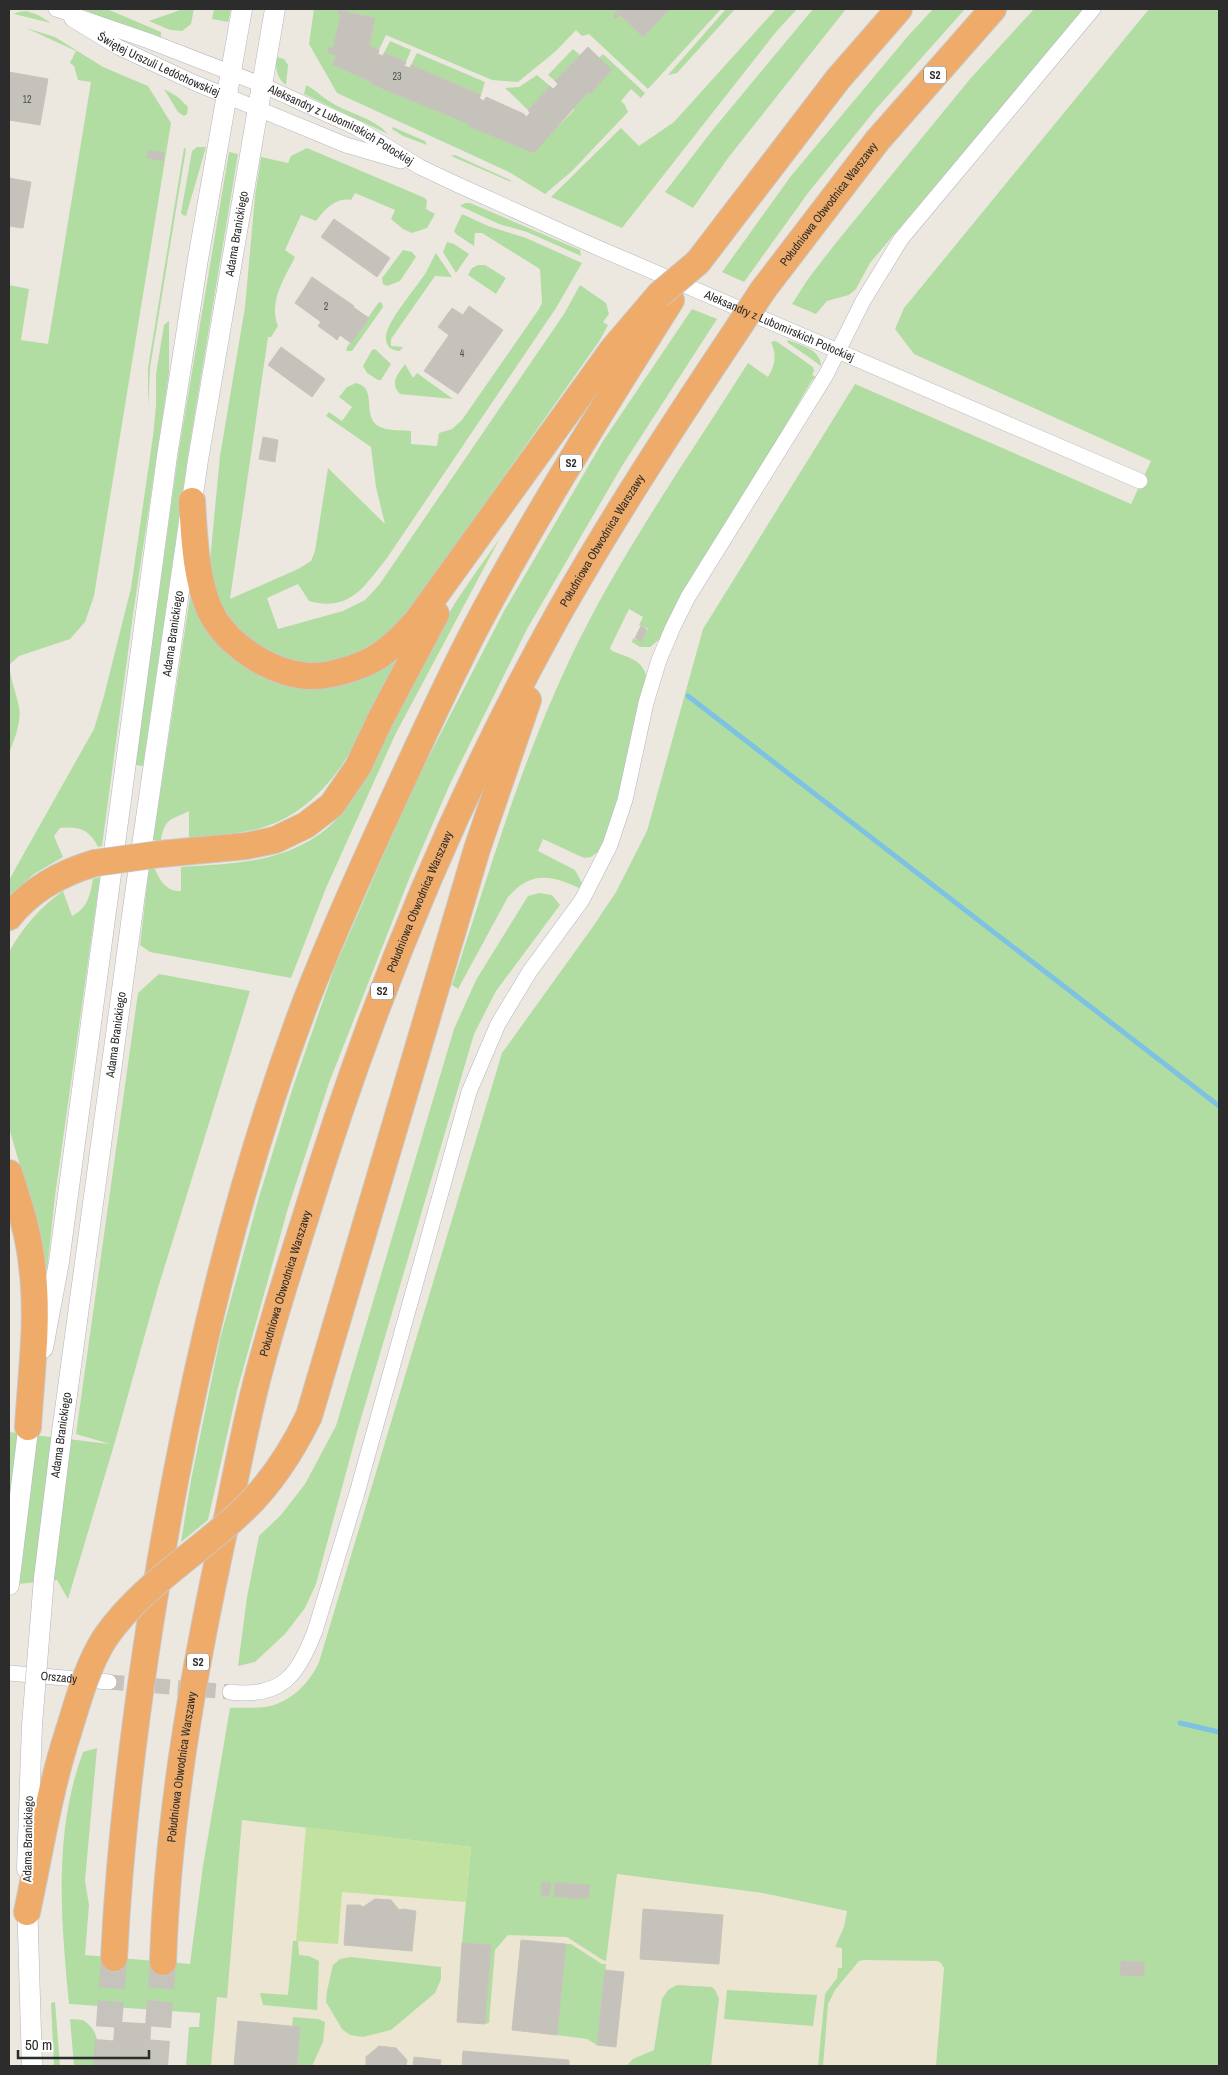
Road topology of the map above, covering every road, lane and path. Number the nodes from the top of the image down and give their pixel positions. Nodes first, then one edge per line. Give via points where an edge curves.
1 (242, 9) edge
2 (274, 9) edge
3 (899, 9) edge
4 (994, 9) edge
5 (1093, 9) edge
6 (59, 10) edge
7 (230, 71) junction
8 (260, 84) junction
9 (226, 95) junction
10 (257, 108) junction
11 (420, 167) junction
12 (665, 297) junction
13 (839, 351) junction
14 (1140, 482) dead end
15 (192, 501) junction
16 (472, 547) junction
17 (558, 614) junction
18 (9, 917) edge
19 (9, 1173) edge
20 (28, 1427) junction
21 (9, 1585) edge
22 (9, 1673) edge
23 (109, 1682) tunnel mouth
24 (230, 1692) tunnel mouth
25 (27, 1912) junction
26 (114, 1958) tunnel mouth
27 (163, 1962) tunnel mouth
28 (32, 2066) edge

1 - 7 main road
2 - 8 main road, Adama Branickiego
3 - 12 highway, bridge via 838,79 698,262
4 - 17 highway, Południowa Obwodnica Warszawy / S2, bridge via 877,141 763,290 610,524
5 - 13 street via 900,239 863,301
6 - 7 street, Świętej Urszuli Ledóchowskiej
6 - 9 street, Świętej Urszuli Ledóchowskiej via 118,47
7 - 8 street, Świętej Urszuli Ledóchowskiej
7 - 9 main road
8 - 10 main road, Adama Branickiego
8 - 11 street, Aleksandry z Lubomirskich Potockiej via 357,128
9 - 10 street, Świętej Urszuli Ledóchowskiej
9 - 20 main road via 167,456 59,1262
10 - 11 street, Aleksandry z Lubomirskich Potockiej via 346,145
10 - 15 main road, Adama Branickiego
11 - 13 street, Aleksandry z Lubomirskich Potockiej
12 - 16 highway via 613,349
12 - 26 highway, S2 via 476,628 440,699 338,924 306,1001 259,1134 200,1358 161,1550 131,1752 118,1873
13 - 14 street, Aleksandry z Lubomirskich Potockiej
13 - 24 street via 672,627 646,703 625,800 610,845 582,900 515,993 481,1060 469,1092 357,1493 308,1649 299,1666 277,1687 246,1694
15 - 16 highway via 197,564 215,619 250,655 277,668 306,676 338,672 366,663 392,647 416,622
15 - 25 main road, Adama Branickiego, bridge via 44,1578 32,1725
16 - 18 highway, bridge via 358,767 332,805 306,825 275,840 95,863 70,870 34,892
17 - 25 highway, bridge via 477,849 309,1416 280,1469 262,1490 239,1514 152,1587 105,1638 82,1688 48,1800
17 - 27 highway, Południowa Obwodnica Warszawy / S2 via 499,725 404,936 351,1074 286,1280 255,1388 206,1616 182,1754 167,1879
19 - 20 highway via 32,1267 34,1305
20 - 21 main road
22 - 23 street, Orszady
25 - 28 main road, Adama Branickiego

